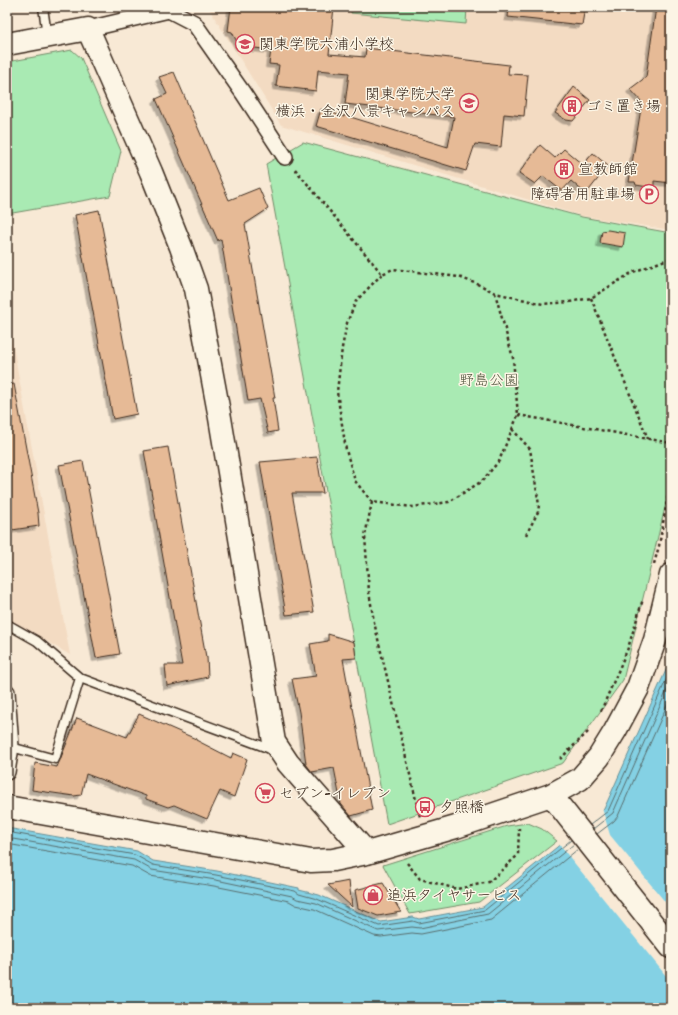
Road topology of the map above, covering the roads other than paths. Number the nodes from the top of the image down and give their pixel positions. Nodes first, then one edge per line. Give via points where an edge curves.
1 (42, 7) edge
2 (88, 29) junction
3 (48, 36) junction
4 (7, 44) edge
5 (284, 157) road end
6 (662, 572) edge
7 (7, 624) edge
8 (80, 678) junction
9 (7, 692) edge
10 (7, 697) edge
11 (11, 747) junction
12 (281, 753) junction
13 (7, 772) edge
14 (551, 796) junction
15 (7, 807) edge
16 (367, 853) junction
17 (671, 947) edge

1 - 3 lane
2 - 3 street
2 - 5 street via 169,10 194,24
2 - 12 street via 151,172 196,288 274,742
3 - 4 street
6 - 14 street via 655,640 640,681 599,758 580,779
7 - 8 lane via 37,641
8 - 11 lane via 54,759
8 - 12 lane
9 - 10 street
10 - 11 street
11 - 13 street
12 - 16 street
14 - 16 street
14 - 17 street
15 - 16 street via 311,861 333,860

